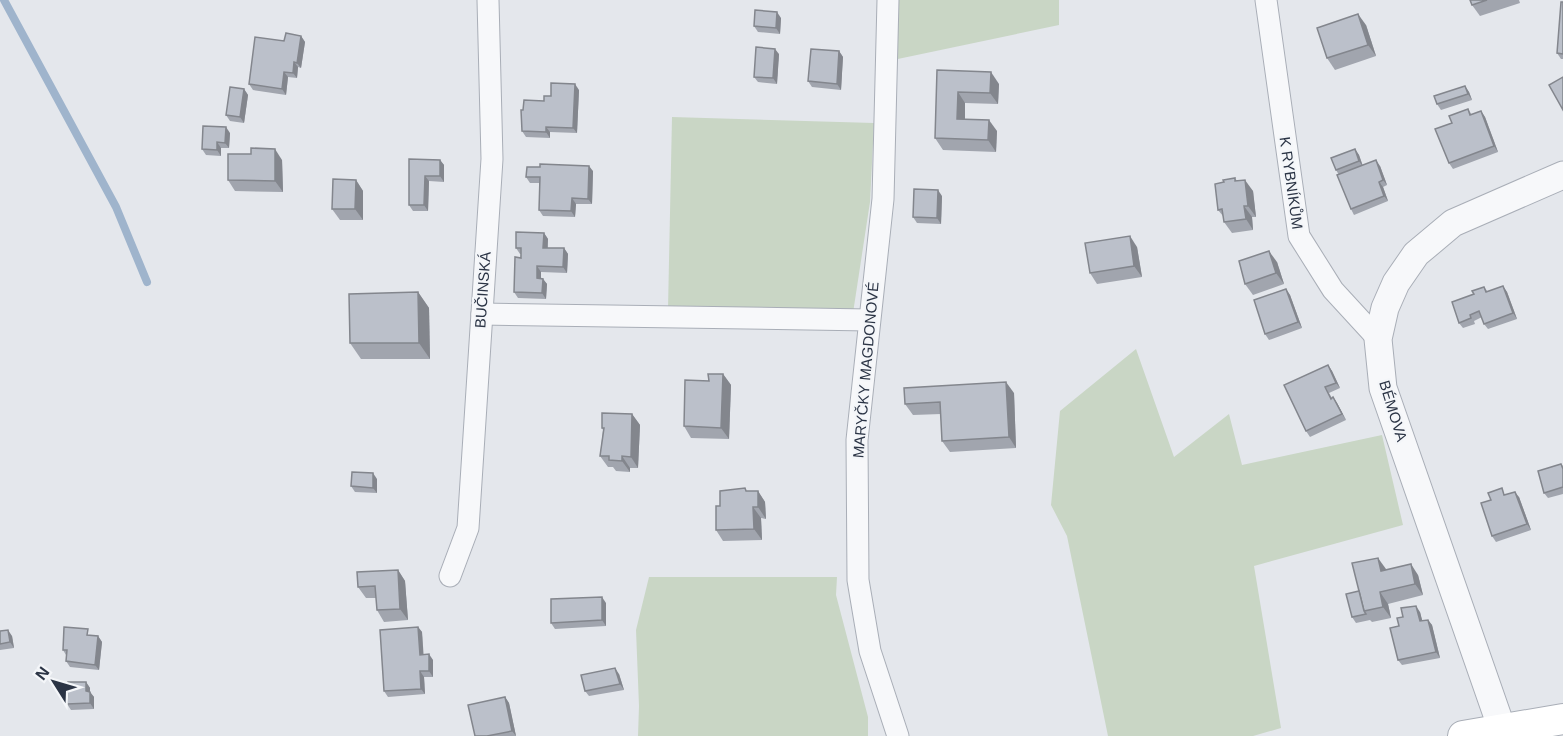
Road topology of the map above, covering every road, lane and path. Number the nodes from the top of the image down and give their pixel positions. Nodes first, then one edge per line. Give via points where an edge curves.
1 (488, 0) edge
2 (888, 0) edge
3 (1266, 0) edge
4 (1563, 175) edge
5 (482, 314) junction
6 (869, 320) junction
7 (1378, 339) junction
8 (450, 576) dead end
9 (1563, 719) edge
10 (1504, 733) edge
11 (898, 736) edge
12 (1463, 736) edge

1 - 5 street, BUČINSKÁ via 492,159
2 - 6 street, MARYČKY MAGDONOVÉ via 884,199
3 - 7 street, K RYBNÍKŮM via 1299,236 1333,290
4 - 7 street, BÉMOVA via 1453,223 1416,254 1396,283
5 - 6 street
5 - 8 street, BUČINSKÁ via 468,528
6 - 11 street, MARYČKY MAGDONOVÉ via 857,440 858,580 870,651
7 - 10 street, BÉMOVA via 1383,387
9 - 10 main road
10 - 12 main road

